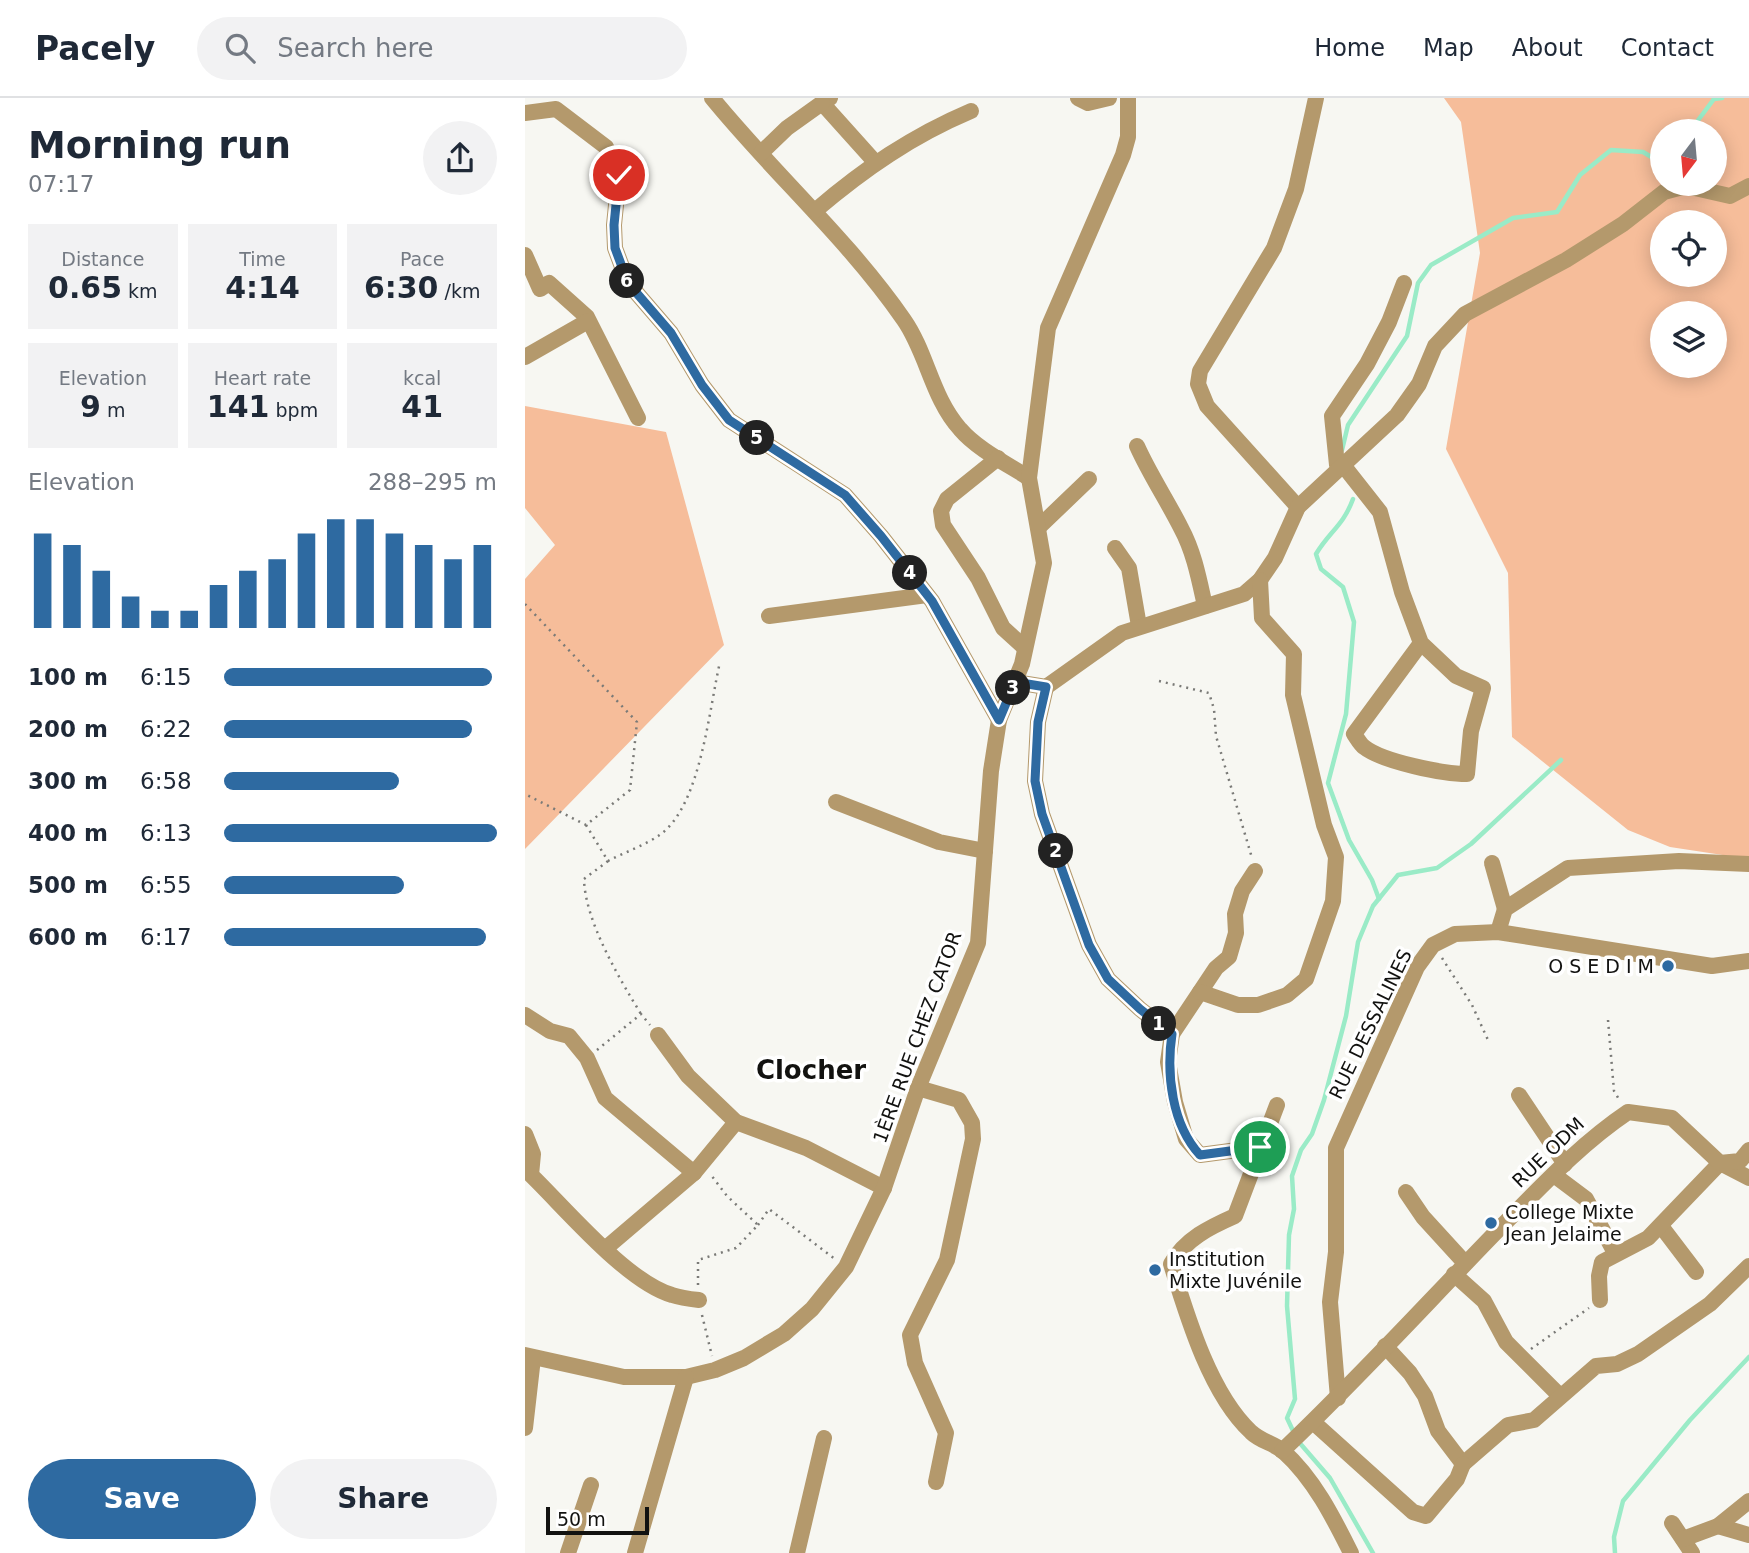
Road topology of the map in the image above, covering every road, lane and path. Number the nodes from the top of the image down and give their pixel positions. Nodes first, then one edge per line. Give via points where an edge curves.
1 (712, 98) edge
2 (1078, 98) edge
3 (1109, 98) edge
4 (1128, 98) edge
5 (1316, 98) edge
6 (826, 101) edge
7 (971, 111) dead end
8 (525, 113) edge
9 (761, 153) junction
10 (875, 162) junction
11 (1749, 186) edge
12 (816, 210) junction
13 (525, 255) edge
14 (1404, 282) dead end
15 (589, 321) junction
16 (525, 357) edge
17 (638, 418) dead end
18 (1137, 446) dead end
19 (997, 458) junction
20 (1343, 465) junction
21 (1029, 478) junction
22 (1089, 479) dead end
23 (1298, 508) junction
24 (1040, 526) junction
25 (1115, 548) dead end
26 (1260, 580) junction
27 (927, 594) junction
28 (525, 604) edge
29 (1205, 606) junction
30 (769, 616) dead end
31 (1139, 626) junction
32 (1421, 643) junction
33 (1025, 648) junction
34 (720, 662) dead end
35 (1159, 681) dead end
36 (1015, 682) junction
37 (1046, 687) junction
38 (999, 720) junction
39 (525, 794) edge
40 (836, 802) dead end
41 (586, 825) junction
42 (985, 851) junction
43 (608, 861) junction
44 (1492, 863) dead end
45 (1749, 864) edge
46 (1255, 871) joint
47 (1505, 909) junction
48 (1498, 932) junction
49 (1433, 945) junction
50 (1749, 961) edge
51 (1200, 992) junction
52 (641, 1014) junction
53 (525, 1015) edge
54 (1608, 1020) dead end
55 (1172, 1034) junction
56 (658, 1035) joint
57 (1488, 1040) dead end
58 (587, 1059) junction
59 (918, 1088) junction
60 (1519, 1095) dead end
61 (1277, 1105) dead end
62 (1628, 1112) junction
63 (736, 1122) junction
64 (525, 1134) edge
65 (1260, 1147) junction
66 (1749, 1150) edge
67 (1720, 1163) junction
68 (698, 1167) junction
69 (1559, 1169) junction
70 (528, 1178) edge
71 (1749, 1178) edge
72 (884, 1188) junction
73 (1406, 1192) dead end
74 (758, 1225) junction
75 (1661, 1226) junction
76 (606, 1248) junction
77 (1615, 1253) junction
78 (1749, 1266) edge
79 (846, 1267) junction
80 (1460, 1269) junction
81 (1696, 1272) dead end
82 (699, 1300) junction
83 (1600, 1300) joint
84 (1385, 1346) junction
85 (529, 1357) edge
86 (1520, 1357) junction
87 (715, 1370) junction
88 (686, 1377) junction
89 (1560, 1396) junction
90 (1338, 1398) junction
91 (1313, 1422) junction
92 (525, 1428) edge
93 (824, 1438) dead end
94 (1282, 1451) junction
95 (1463, 1464) junction
96 (936, 1482) dead end
97 (591, 1485) dead end
98 (1749, 1501) edge
99 (1672, 1523) dead end
100 (1718, 1526) junction
101 (1749, 1535) edge
102 (1683, 1539) junction
103 (568, 1553) edge
104 (635, 1553) edge
105 (797, 1553) edge
106 (1351, 1553) edge
107 (1692, 1553) edge

1 - 9 street
2 - 3 street via 1088,103
4 - 21 street, 1ÈRE RUE CHEZ CATOR via 1123,155 1048,328
5 - 23 street via 1296,189 1274,248 1200,371 1198,384 1207,405
6 - 9 street
6 - 10 street
7 - 10 street via 926,130
8 - 27 street via 557,109 606,146 619,175 615,248 628,283 671,333 729,420 845,495
9 - 12 street
10 - 12 street
11 - 20 street via 1730,196 1686,186 1664,192 1566,260 1465,314 1435,346 1419,384 1397,415
12 - 19 street via 905,321 960,430
13 - 15 street via 540,289 549,283
14 - 20 street via 1367,364 1332,416 1337,465
15 - 16 street
15 - 17 street
18 - 29 street via 1181,527
19 - 21 street
19 - 33 street via 947,499 941,511 943,525 978,578 1003,628
20 - 23 street
20 - 32 street via 1380,512
21 - 24 street, 1ÈRE RUE CHEZ CATOR
22 - 24 street
23 - 26 street
24 - 33 street, 1ÈRE RUE CHEZ CATOR via 1044,563
25 - 31 street via 1129,568
26 - 29 street via 1244,594
26 - 51 street via 1262,618 1293,654 1293,695 1336,857 1333,901 1306,979 1287,995 1258,1005
27 - 30 street
27 - 38 street
28 - 41 path via 637,722 630,790
29 - 31 street
31 - 37 street
32 - 32 street via 1456,676 1483,688 1471,731 1467,774 1450,774 1389,757 1365,748 1354,734
33 - 36 street, 1ÈRE RUE CHEZ CATOR
34 - 43 path via 693,782 676,820 660,834
35 - 46 path via 1209,693 1216,736
36 - 37 street
36 - 38 street, 1ÈRE RUE CHEZ CATOR
37 - 55 street via 1038,722 1035,781 1042,814 1089,945 1108,979
38 - 42 street, 1ÈRE RUE CHEZ CATOR
39 - 41 path
40 - 42 street via 939,842
41 - 43 path
42 - 59 street, 1ÈRE RUE CHEZ CATOR via 978,943
43 - 52 path via 584,879 584,899 622,984
44 - 47 street
45 - 47 street via 1679,861 1568,868
46 - 51 street via 1235,914 1229,957
47 - 48 street
48 - 49 street, RUE DESSALINES via 1455,934
48 - 50 street, RUE DESSALINES via 1712,965
49 - 57 path via 1472,1005
49 - 90 street, RUE DESSALINES via 1417,967 1336,1148 1336,1252 1330,1302
51 - 55 street
52 - 56 path
52 - 58 path
53 - 58 street via 550,1031 569,1036
54 - 62 path via 1614,1091
55 - 65 street via 1168,1062 1185,1139 1200,1155
56 - 63 street via 688,1076
58 - 68 street via 605,1098
59 - 72 street, 1ÈRE RUE CHEZ CATOR
59 - 96 street via 959,1100 972,1124 973,1139 947,1260 910,1335 915,1363 946,1433
60 - 69 street
61 - 65 street
62 - 67 street via 1672,1118
62 - 69 street, RUE ODM
63 - 68 street
63 - 72 street via 806,1148
64 - 70 street via 533,1154
65 - 94 street via 1235,1216 1203,1231 1171,1264 1205,1358 1229,1405 1251,1433
66 - 67 street via 1740,1161
67 - 71 street
67 - 75 street
68 - 74 path
68 - 76 street
69 - 77 street via 1586,1199
69 - 80 street, RUE ODM
70 - 76 street
72 - 79 street, 1ÈRE RUE CHEZ CATOR
73 - 80 street
74 - 79 path via 769,1209
74 - 82 path via 736,1248 698,1260
75 - 77 street via 1648,1238
75 - 81 street
76 - 82 street via 636,1275 670,1295
77 - 83 street via 1602,1262
78 - 89 street via 1710,1304 1638,1354 1617,1364 1596,1366
79 - 87 street, 1ÈRE RUE CHEZ CATOR via 812,1309 784,1334
80 - 84 street, RUE ODM
80 - 86 street
82 - 87 path
83 - 86 path
84 - 90 street, RUE ODM
84 - 95 street via 1410,1373 1425,1396 1438,1431
85 - 88 street, 1ÈRE RUE CHEZ CATOR via 624,1377
85 - 92 street
86 - 89 street
87 - 88 street, 1ÈRE RUE CHEZ CATOR
88 - 104 street
89 - 95 street via 1534,1420 1508,1425
90 - 91 street, RUE ODM
91 - 94 street, RUE ODM
91 - 95 street via 1413,1512 1426,1516 1457,1479
93 - 105 street
94 - 106 street via 1325,1501
97 - 103 street
98 - 100 street
99 - 102 street
100 - 101 street
100 - 102 street
102 - 107 street

